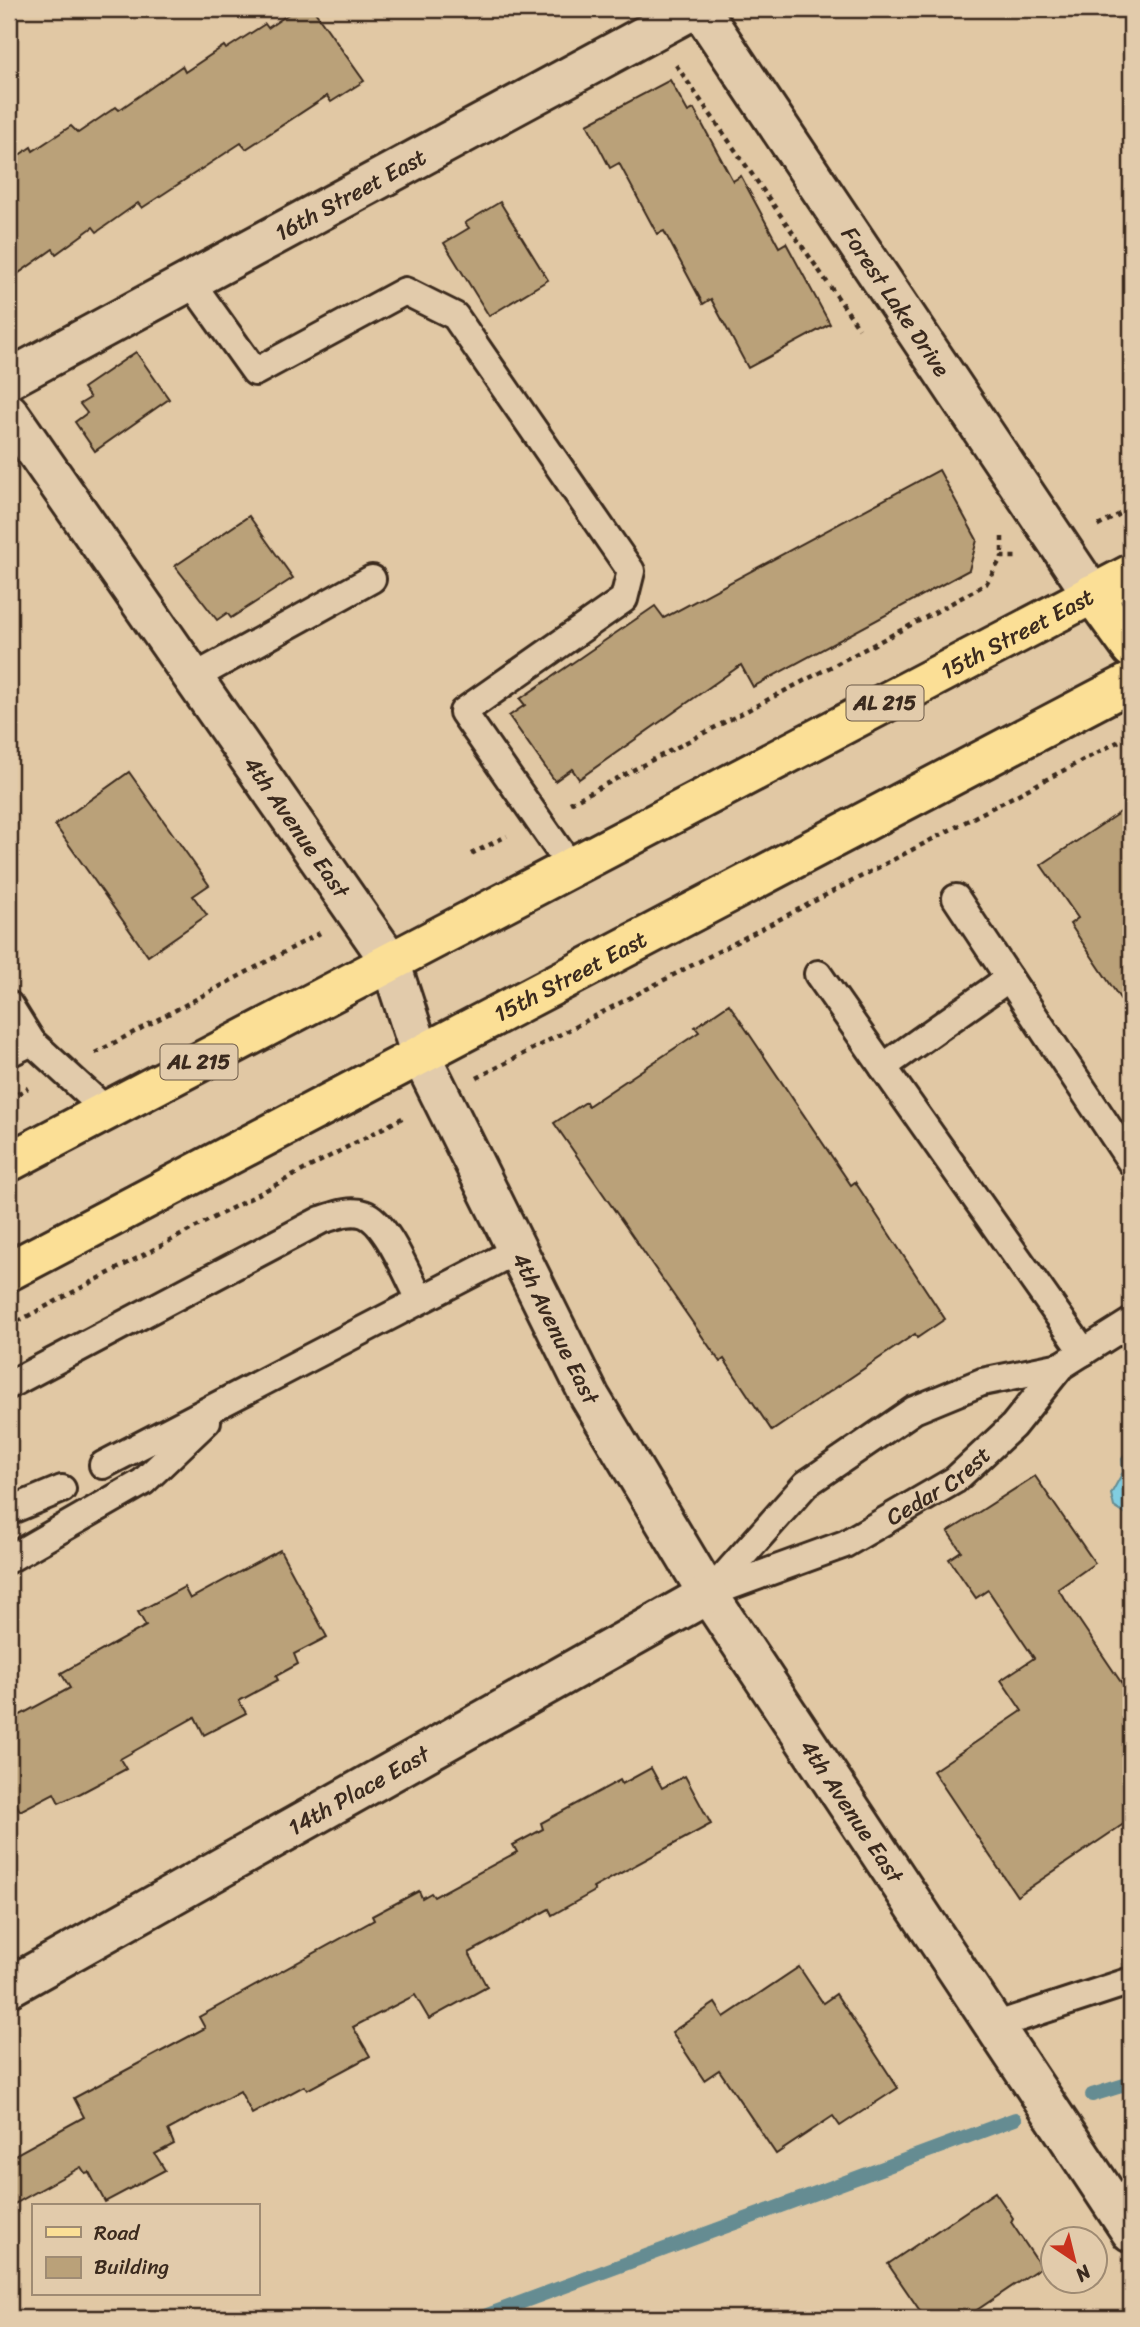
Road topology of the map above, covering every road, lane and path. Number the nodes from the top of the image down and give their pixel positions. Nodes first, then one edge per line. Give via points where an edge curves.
1 (694, 9) edge
2 (700, 9) edge
3 (654, 30) junction
4 (190, 281) junction
5 (864, 336) dead end
6 (9, 379) edge
7 (9, 413) edge
8 (1131, 508) edge
9 (1002, 532) dead end
10 (1060, 545) junction
11 (1002, 557) junction
12 (1131, 574) edge
13 (372, 579) dead end
14 (1092, 594) junction
15 (1131, 648) edge
16 (193, 678) junction
17 (1131, 682) edge
18 (1131, 735) edge
19 (539, 819) junction
20 (471, 854) dead end
21 (572, 867) junction
22 (957, 898) dead end
23 (357, 914) junction
24 (390, 961) junction
25 (818, 974) dead end
26 (1009, 978) junction
27 (9, 1005) edge
28 (20, 1048) edge
29 (421, 1056) junction
30 (883, 1067) junction
31 (63, 1070) junction
32 (441, 1097) junction
33 (9, 1099) edge
34 (107, 1111) junction
35 (9, 1162) edge
36 (1131, 1162) edge
37 (517, 1250) junction
38 (9, 1271) edge
39 (420, 1299) junction
40 (1131, 1322) edge
41 (9, 1326) edge
42 (1084, 1352) junction
43 (1061, 1366) junction
44 (9, 1385) edge
45 (226, 1401) junction
46 (103, 1465) dead end
47 (62, 1489) dead end
48 (9, 1511) edge
49 (9, 1559) edge
50 (708, 1594) junction
51 (1131, 1981) edge
52 (9, 1987) edge
53 (994, 2026) junction
54 (1131, 2232) edge

1 - 3 street, 16th Street East
2 - 10 street, Forest Lake Drive
3 - 4 street, 16th Street East
3 - 5 path
4 - 6 street, 16th Street East
4 - 19 lane via 255,372 405,291 455,316 631,570 624,599 463,712
7 - 16 street, 4th Avenue East
8 - 10 path
9 - 11 path
10 - 11 path via 1037,558
10 - 14 street, Forest Lake Drive
11 - 19 path via 986,584 965,596
12 - 14 main road, 15th Street East / AL 215
13 - 16 lane
14 - 15 main road
14 - 21 main road, 15th Street East / AL 215
16 - 23 street, 4th Avenue East
17 - 29 main road, 15th Street East
18 - 32 path
19 - 20 path
19 - 21 lane
21 - 24 main road, 15th Street East / AL 215
22 - 26 lane
23 - 24 street, 4th Avenue East
23 - 31 path
24 - 29 street, 4th Avenue East
24 - 34 main road, 15th Street East / AL 215
25 - 30 lane
26 - 30 lane
26 - 36 lane
27 - 28 lane
28 - 31 lane
29 - 32 street, 4th Avenue East
29 - 38 main road, 15th Street East
30 - 42 lane
31 - 33 path
31 - 34 lane
32 - 37 street, 4th Avenue East
32 - 41 path
34 - 35 main road, 15th Street East / AL 215
37 - 39 lane
37 - 50 street, 4th Avenue East via 590,1397
39 - 44 lane via 381,1227 364,1214 346,1213 321,1220
39 - 45 lane
40 - 42 lane, Cedar Crest
42 - 43 lane, Cedar Crest
43 - 50 lane, Cedar Crest via 1013,1426 955,1480 845,1544
43 - 50 lane via 982,1382 914,1410 806,1484
45 - 46 lane
45 - 49 lane via 144,1482
47 - 48 lane
50 - 52 street, 14th Place East
50 - 53 street, 4th Avenue East
51 - 53 lane
53 - 54 street, 4th Avenue East

